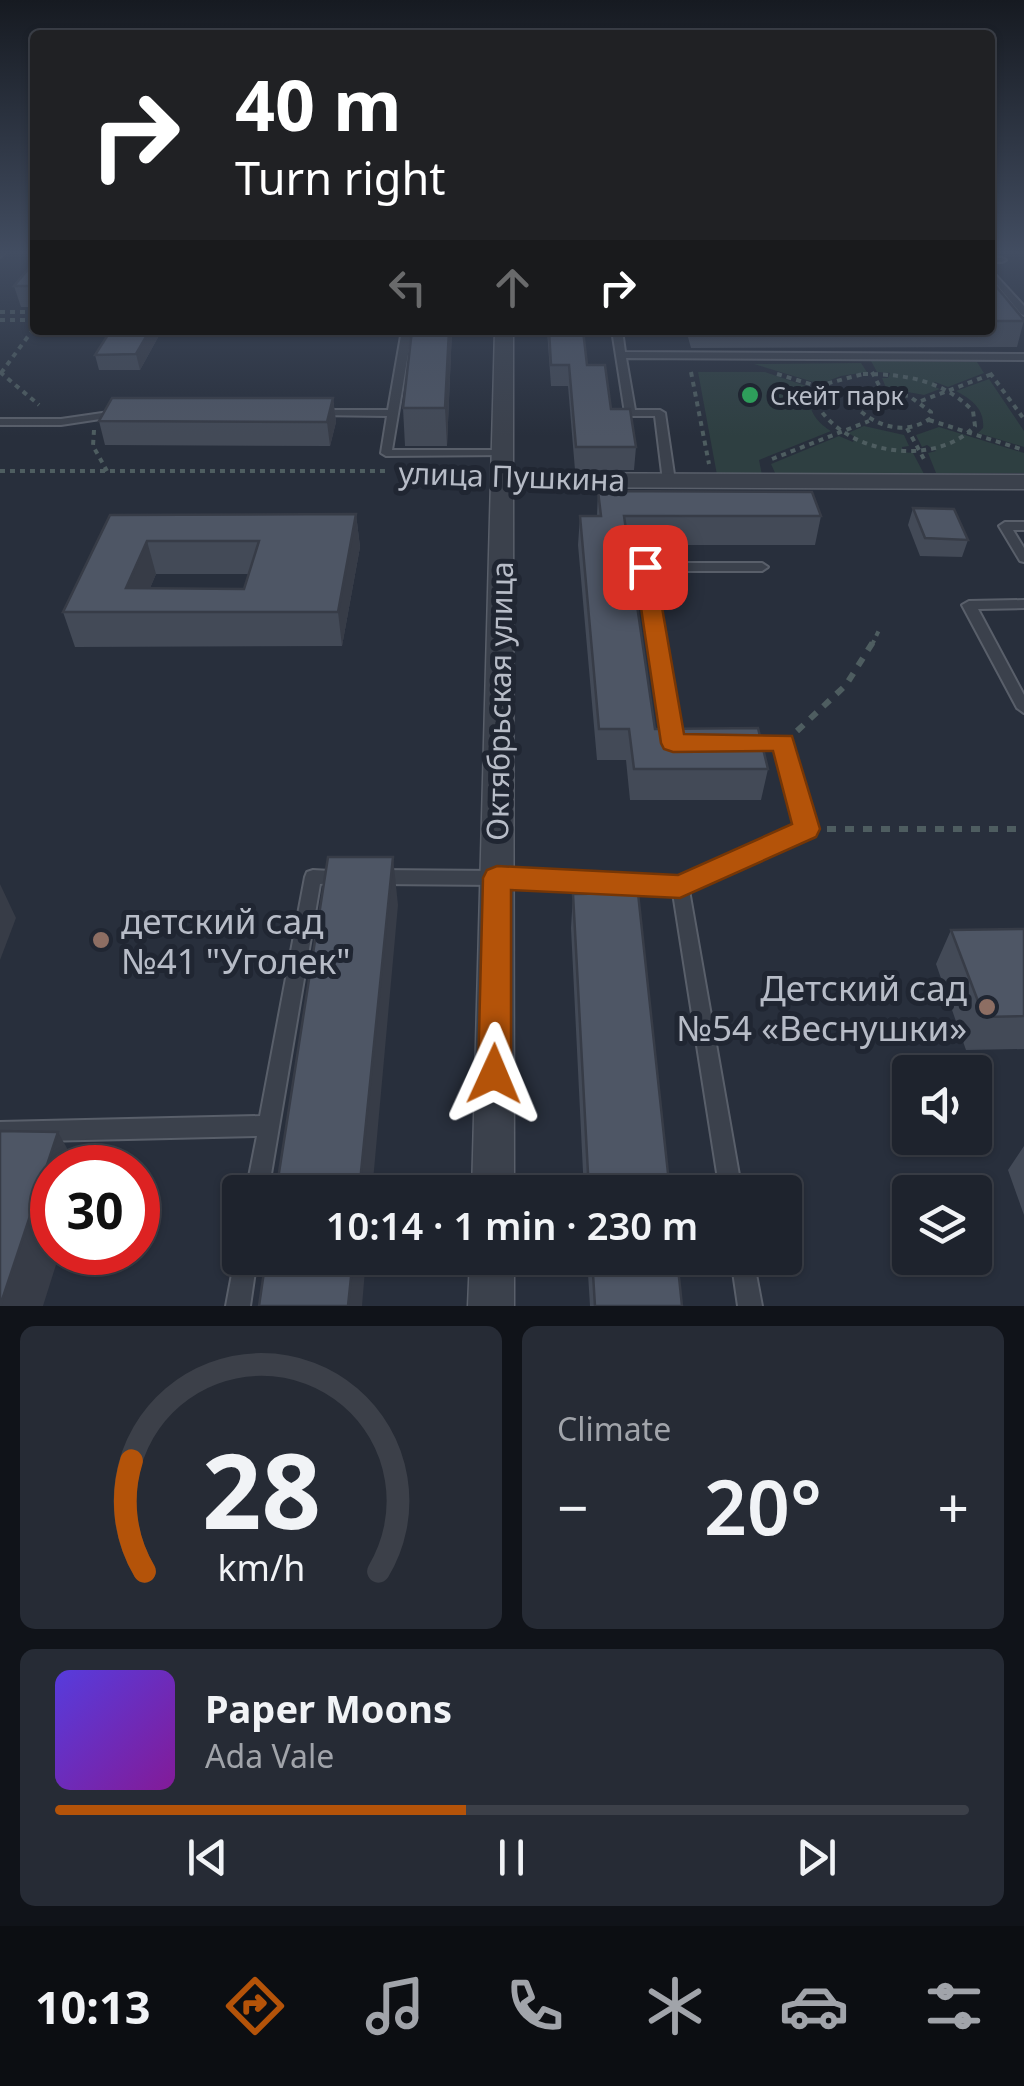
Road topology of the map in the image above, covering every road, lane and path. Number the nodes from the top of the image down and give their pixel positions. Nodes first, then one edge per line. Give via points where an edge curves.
1 (0, 320) edge
2 (30, 323) edge
3 (30, 331) edge
4 (407, 335) edge
5 (504, 335) edge
6 (618, 335) edge
7 (621, 355) junction
8 (1024, 357) edge
9 (985, 366) dead end
10 (691, 368) dead end
11 (1, 373) edge
12 (774, 373) dead end
13 (992, 374) junction
14 (822, 388) junction
15 (948, 390) junction
16 (860, 399) junction
17 (920, 401) junction
18 (308, 412) edge
19 (127, 413) edge
20 (393, 413) junction
21 (95, 418) junction
22 (1024, 419) edge
23 (870, 420) junction
24 (929, 420) junction
25 (0, 422) edge
26 (61, 422) junction
27 (906, 428) junction
28 (840, 432) junction
29 (972, 434) junction
30 (919, 450) junction
31 (1024, 450) edge
32 (502, 467) junction
33 (0, 471) edge
34 (108, 471) junction
35 (404, 471) dead end
36 (444, 471) dead end
37 (670, 480) junction
38 (712, 480) junction
39 (772, 481) junction
40 (936, 481) junction
41 (1024, 482) edge
42 (1024, 526) edge
43 (1024, 558) edge
44 (762, 567) dead end
45 (1024, 604) edge
46 (880, 628) dead end
47 (1024, 708) edge
48 (784, 742) junction
49 (692, 743) edge
50 (728, 743) edge
51 (806, 829) junction
52 (1024, 829) edge
53 (497, 878) junction
54 (680, 886) junction
55 (268, 1126) junction
56 (0, 1132) edge
57 (260, 1175) edge
58 (493, 1175) edge
59 (728, 1175) edge
60 (243, 1275) edge
61 (492, 1275) edge
62 (745, 1275) edge
63 (238, 1306) edge
64 (492, 1306) edge
65 (750, 1306) edge

1 - 2 path
3 - 11 path
4 - 20 lane
5 - 32 street, Октябрьская улица
6 - 7 lane
7 - 8 lane
7 - 37 lane via 630,413 660,413
9 - 13 path
10 - 38 path
11 - 26 path
12 - 14 path
13 - 15 path
13 - 22 path
14 - 15 path via 877,374
14 - 16 path
14 - 28 path via 816,408
15 - 17 path
15 - 29 path via 973,412
16 - 17 path via 886,393
16 - 23 path via 858,410
17 - 24 path via 931,412
18 - 20 lane
19 - 21 lane
20 - 32 lane via 386,453
21 - 26 lane
21 - 34 path via 93,446
23 - 27 path
23 - 28 path
24 - 27 path
24 - 29 path
25 - 26 lane
27 - 30 path
28 - 30 path
28 - 39 path via 765,462
29 - 30 path
29 - 31 path
30 - 40 path
32 - 36 path, улица Пушкина via 470,480
32 - 37 street, улица Пушкина
32 - 53 street, Октябрьская улица
33 - 34 path, улица Пушкина
34 - 35 path, улица Пушкина
37 - 38 street, улица Пушкина
38 - 39 street, улица Пушкина
39 - 40 street, улица Пушкина
40 - 41 street, улица Пушкина
42 - 43 lane via 1006,526
44 - 49 lane via 645,567 673,743
45 - 47 lane via 968,604
46 - 48 path via 840,696
48 - 50 lane
48 - 51 lane
51 - 52 path
51 - 54 lane
53 - 54 lane
53 - 55 lane via 313,877
53 - 58 street, Октябрьская улица
54 - 59 lane
55 - 56 lane
55 - 57 lane
60 - 63 lane
61 - 64 street
62 - 65 lane

